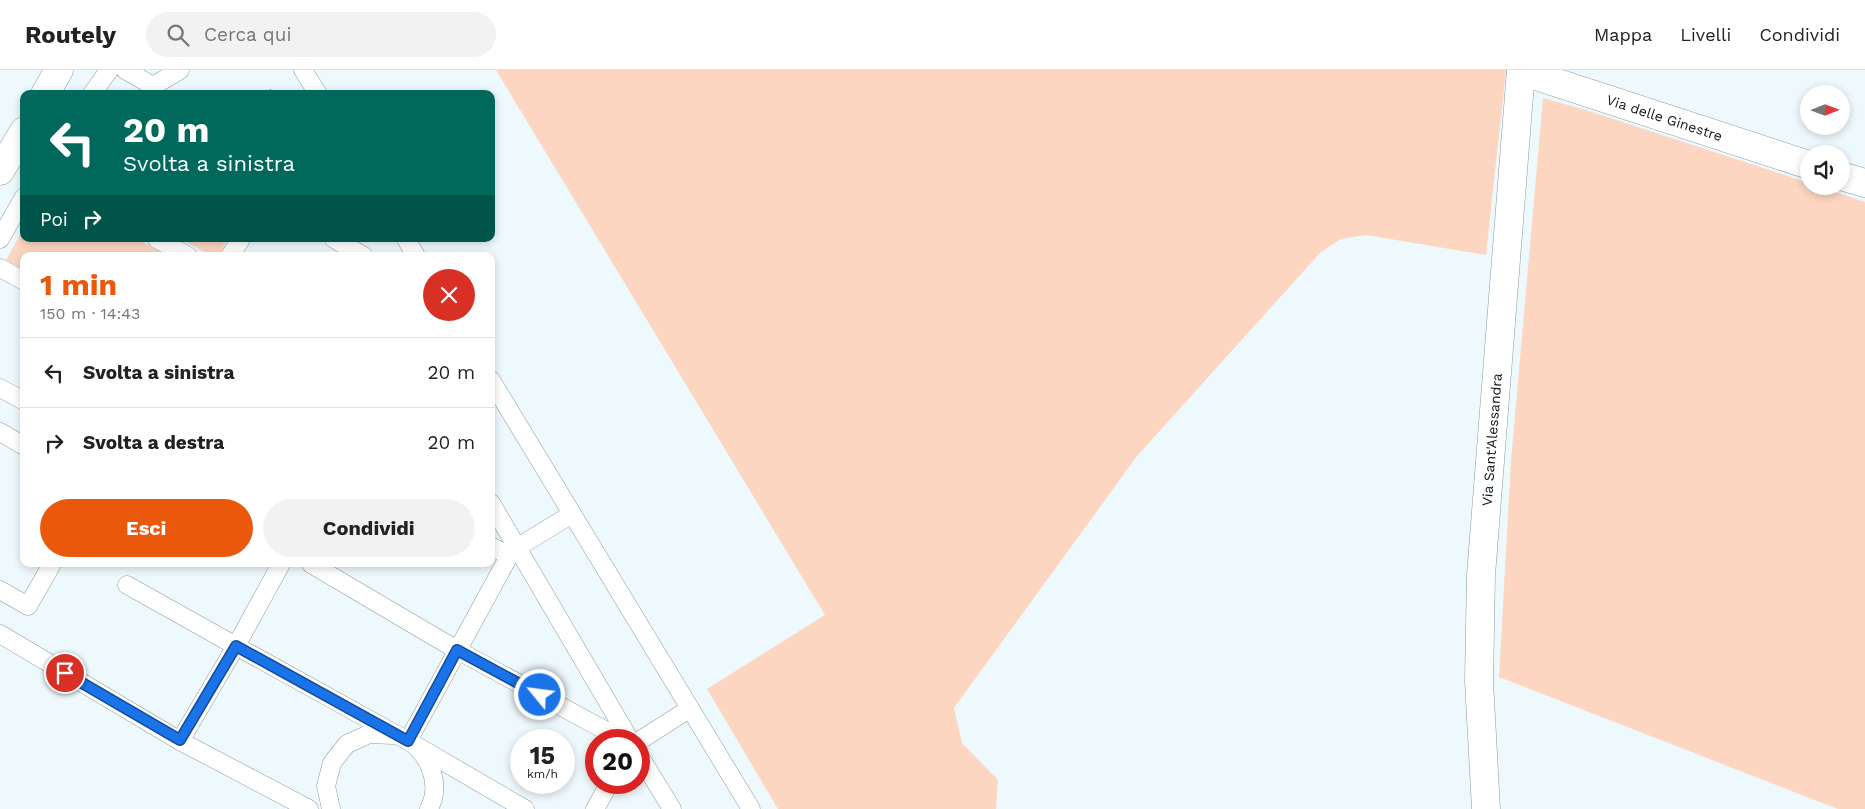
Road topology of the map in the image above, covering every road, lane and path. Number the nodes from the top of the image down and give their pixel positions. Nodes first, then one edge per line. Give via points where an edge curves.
1 (59, 70) edge
2 (109, 70) edge
3 (125, 70) edge
4 (180, 70) edge
5 (303, 70) edge
6 (1521, 71) edge
7 (47, 90) edge
8 (95, 90) edge
9 (157, 90) edge
10 (316, 90) edge
11 (20, 138) edge
12 (1800, 162) edge
13 (0, 171) edge
14 (1850, 179) edge
15 (1865, 184) edge
16 (20, 204) edge
17 (0, 239) edge
18 (162, 242) edge
19 (339, 242) edge
20 (181, 252) edge
21 (357, 252) edge
22 (0, 268) edge
23 (20, 279) edge
24 (495, 387) edge
25 (0, 388) edge
26 (20, 399) edge
27 (0, 432) edge
28 (20, 444) edge
29 (495, 512) edge
30 (572, 514) junction
31 (495, 547) edge
32 (514, 552) junction
33 (50, 567) edge
34 (278, 567) edge
35 (316, 567) edge
36 (127, 585) dead end
37 (0, 590) edge
38 (0, 634) edge
39 (236, 646) junction
40 (457, 650) junction
41 (689, 709) junction
42 (603, 729) edge
43 (623, 729) edge
44 (650, 734) edge
45 (180, 740) junction
46 (408, 741) junction
47 (650, 773) edge
48 (603, 794) edge
49 (309, 809) edge
50 (331, 809) edge
51 (429, 809) edge
52 (525, 809) edge
53 (594, 809) edge
54 (672, 809) edge
55 (751, 809) edge
56 (1486, 809) edge

1 - 7 street
2 - 8 lane
3 - 9 lane
4 - 9 lane
5 - 10 lane
6 - 12 street, Via delle Ginestre
6 - 56 street, Via Sant'Alessandra via 1482,576 1479,681
11 - 13 street
14 - 15 street
16 - 17 lane
18 - 20 lane
19 - 21 lane
22 - 23 lane
24 - 30 lane
25 - 26 lane
27 - 28 lane
29 - 32 lane
30 - 32 lane
30 - 41 lane
31 - 32 lane
32 - 40 lane
32 - 43 lane
33 - 37 lane via 28,606
34 - 39 lane
35 - 40 lane
36 - 39 lane
38 - 45 lane
39 - 45 lane
39 - 46 lane
40 - 42 lane
40 - 46 lane
41 - 44 lane
41 - 55 lane
45 - 49 lane
46 - 50 lane via 393,734 369,734 347,744 332,763 326,786
46 - 51 lane via 422,752 432,772 434,794
46 - 52 lane
47 - 54 lane
48 - 53 lane

